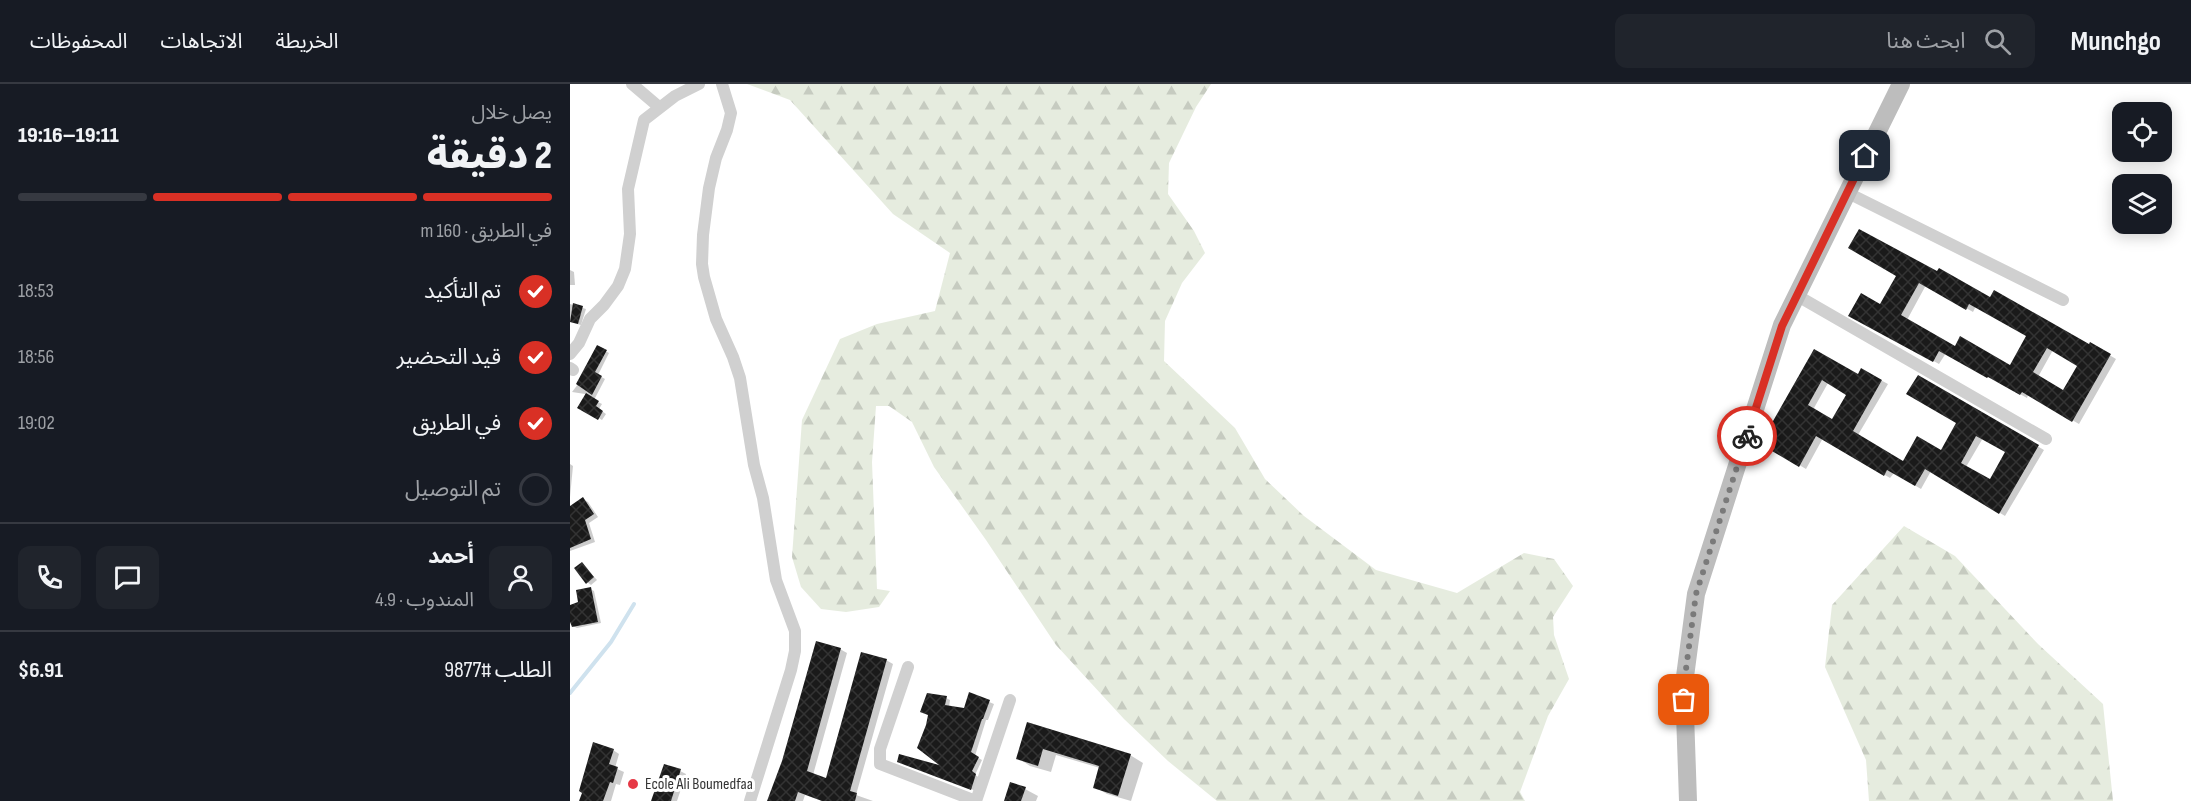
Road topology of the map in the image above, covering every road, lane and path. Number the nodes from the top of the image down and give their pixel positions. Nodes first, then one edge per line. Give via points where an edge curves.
1 (632, 84) edge
2 (699, 84) edge
3 (722, 84) edge
4 (1901, 84) edge
5 (658, 107) junction
6 (1846, 192) junction
7 (1796, 295) junction
8 (2063, 300) dead end
9 (570, 354) edge
10 (2046, 439) dead end
11 (908, 667) dead end
12 (1010, 700) dead end
13 (750, 801) edge
14 (976, 801) edge
15 (1688, 801) edge

1 - 5 street
2 - 5 street
3 - 13 street via 731,113 709,188 702,264 716,319 740,378 776,580 795,632 791,670
4 - 6 main road
5 - 9 street via 644,120 628,189 630,234 625,269 618,286 590,319
6 - 7 main road
6 - 8 street
7 - 10 street
7 - 15 main road via 1782,326 1696,594 1684,684
11 - 14 street via 880,749 880,764
12 - 14 street

